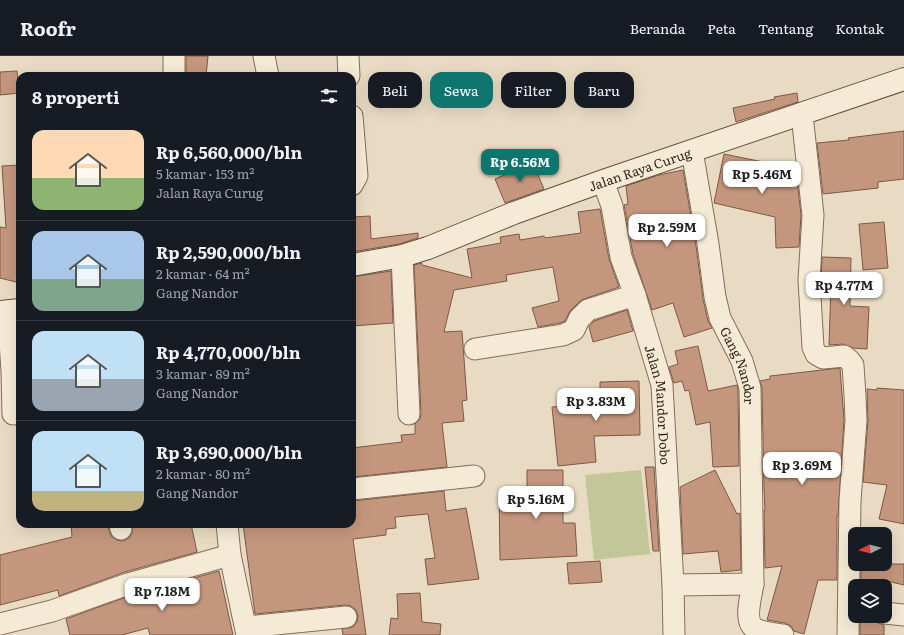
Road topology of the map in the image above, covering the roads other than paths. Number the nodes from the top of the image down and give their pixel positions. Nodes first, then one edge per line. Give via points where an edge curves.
1 (174, 56) edge
2 (264, 56) edge
3 (348, 56) edge
4 (174, 72) edge
5 (267, 72) edge
6 (349, 72) edge
7 (904, 79) edge
8 (802, 115) junction
9 (692, 152) junction
10 (356, 164) edge
11 (356, 178) edge
12 (603, 181) junction
13 (402, 256) junction
14 (356, 264) edge
15 (635, 295) junction
16 (9, 311) edge
17 (475, 349) dead end
18 (13, 414) dead end
19 (409, 414) dead end
20 (474, 476) dead end
21 (356, 490) edge
22 (227, 528) edge
23 (230, 555) junction
24 (851, 579) edge
25 (753, 584) junction
26 (673, 585) junction
27 (892, 614) edge
28 (904, 615) edge
29 (346, 617) dead end
30 (850, 623) edge
31 (0, 624) edge
32 (246, 631) edge
33 (674, 635) edge
34 (784, 635) edge
35 (848, 635) edge

1 - 4 street
2 - 5 street
3 - 6 street
7 - 8 main road, Jalan Raya Curug
8 - 9 main road, Jalan Raya Curug
8 - 24 street via 813,215 809,280 812,347 816,354 823,358 844,356 852,365 854,380 856,420 850,501
9 - 12 main road, Jalan Raya Curug
9 - 25 street, Gang Nandor via 718,311 742,361 750,388
10 - 11 street
12 - 13 main road, Jalan Raya Curug
12 - 15 street, Jalan Mandor Dobo via 612,206 621,258
13 - 14 main road, Jalan Raya Curug
13 - 19 street
15 - 17 street via 588,310 579,319 574,330 562,335
15 - 26 street, Jalan Mandor Dobo via 662,385
16 - 18 street
20 - 21 street
22 - 23 street
23 - 31 street via 128,584 52,611
23 - 32 street
25 - 26 street
25 - 34 street, Gang Nandor via 748,616 750,624 757,630
26 - 33 street, Jalan Mandor Dobo
27 - 28 street
29 - 32 street
30 - 35 street

